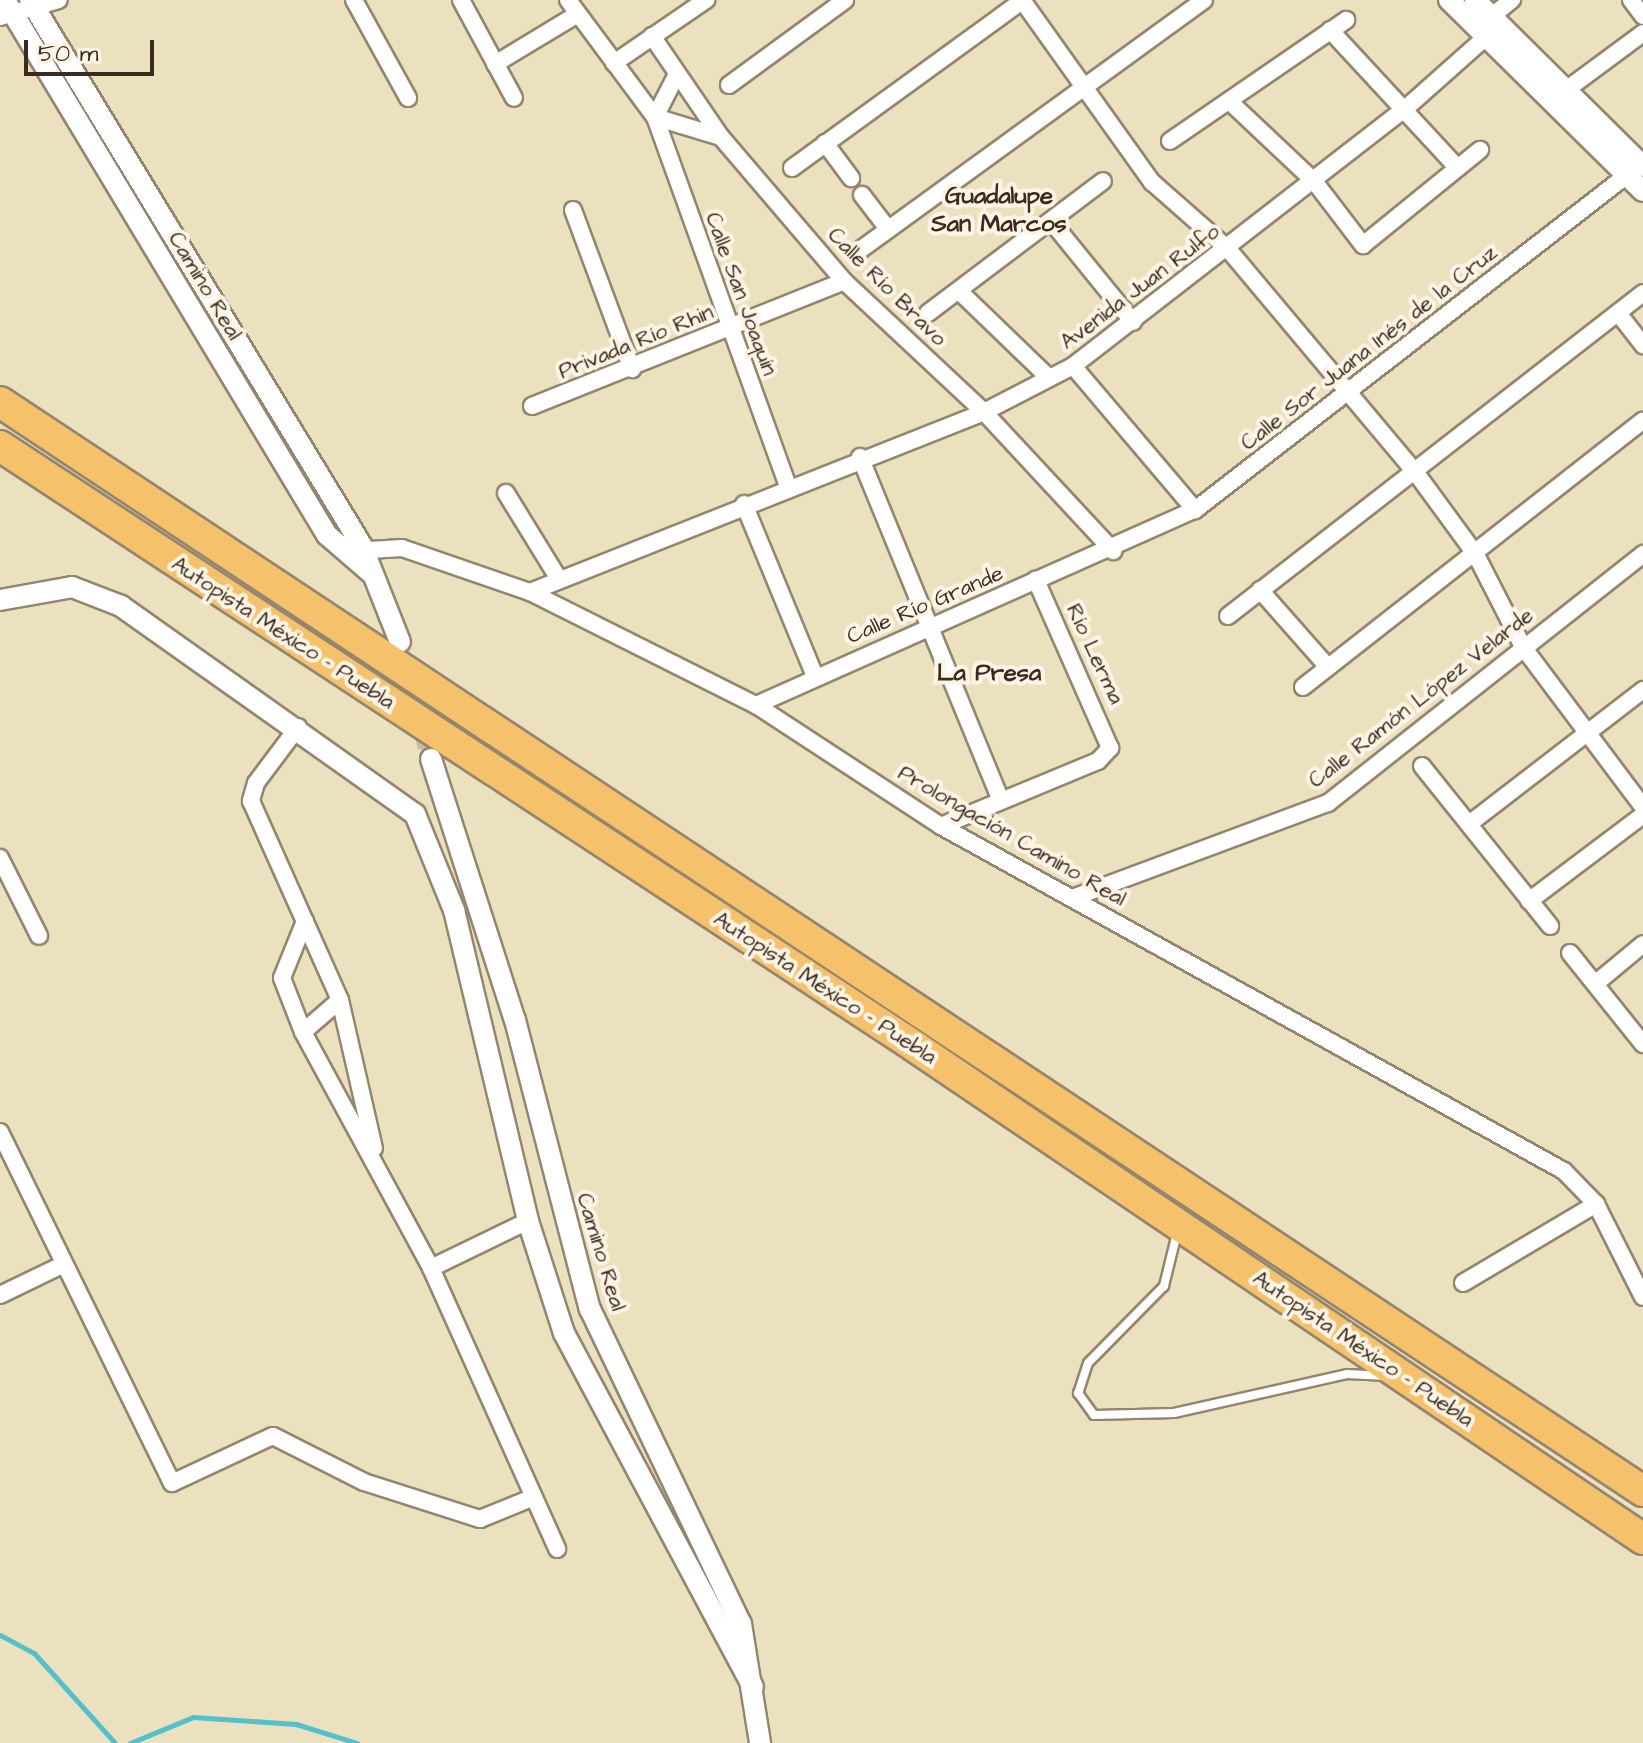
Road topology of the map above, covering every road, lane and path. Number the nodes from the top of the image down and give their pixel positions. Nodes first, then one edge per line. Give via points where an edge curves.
1 (59, 0) edge
2 (354, 0) edge
3 (461, 0) edge
4 (845, 0) edge
5 (1023, 0) edge
6 (1204, 0) edge
7 (1449, 0) edge
8 (1475, 0) edge
9 (1512, 0) edge
10 (1631, 0) edge
11 (32, 3) edge
12 (696, 3) edge
13 (572, 7) edge
14 (6, 10) edge
15 (1492, 16) junction
16 (1643, 16) edge
17 (1346, 20) dead end
18 (1330, 30) junction
19 (1643, 33) edge
20 (652, 36) junction
21 (1487, 36) junction
22 (614, 63) junction
23 (495, 64) junction
24 (677, 74) junction
25 (729, 85) dead end
26 (1083, 88) junction
27 (1566, 90) junction
28 (408, 98) dead end
29 (514, 98) dead end
30 (1229, 101) junction
31 (1406, 108) junction
32 (655, 117) junction
33 (721, 137) junction
34 (1170, 141) dead end
35 (825, 143) junction
36 (1480, 150) dead end
37 (1639, 167) edge
38 (792, 168) dead end
39 (1458, 168) junction
40 (851, 178) dead end
41 (1103, 181) dead end
42 (1314, 181) junction
43 (1643, 191) edge
44 (862, 195) dead end
45 (573, 210) dead end
46 (1051, 221) junction
47 (888, 229) junction
48 (1228, 249) junction
49 (860, 250) dead end
50 (189, 262) junction
51 (168, 272) junction
52 (844, 281) junction
53 (959, 291) junction
54 (1643, 293) edge
55 (928, 313) dead end
56 (1618, 313) junction
57 (1133, 322) junction
58 (728, 328) junction
59 (1643, 345) edge
60 (1073, 366) junction
61 (632, 369) junction
62 (1049, 378) junction
63 (1346, 394) junction
64 (0, 402) edge
65 (532, 406) dead end
66 (984, 412) junction
67 (1643, 420) edge
68 (0, 446) edge
69 (303, 452) junction
70 (860, 457) junction
71 (283, 463) junction
72 (1416, 473) junction
73 (788, 486) junction
74 (506, 493) dead end
75 (744, 504) junction
76 (1195, 510) junction
77 (356, 549) junction
78 (1113, 551) junction
79 (1643, 554) edge
80 (1476, 555) junction
81 (559, 579) junction
82 (1036, 580) junction
83 (1260, 590) junction
84 (530, 592) junction
85 (0, 600) edge
86 (1228, 616) dead end
87 (927, 628) junction
88 (400, 642) dead end
89 (1523, 647) junction
90 (1328, 667) junction
91 (815, 676) junction
92 (1303, 687) dead end
93 (1643, 690) edge
94 (756, 705) junction
95 (298, 727) junction
96 (1588, 733) junction
97 (431, 759) tunnel mouth
98 (1422, 766) dead end
99 (1000, 798) junction
100 (1643, 807) edge
101 (1643, 815) edge
102 (1469, 824) junction
103 (941, 826) junction
104 (0, 858) edge
105 (1075, 897) junction
106 (1529, 901) junction
107 (305, 921) junction
108 (1550, 926) dead end
109 (39, 936) dead end
110 (1643, 944) edge
111 (1570, 953) dead end
112 (1595, 984) junction
113 (340, 1000) junction
114 (303, 1032) junction
115 (1643, 1044) edge
116 (0, 1132) edge
117 (378, 1170) junction
118 (1596, 1204) junction
119 (528, 1221) junction
120 (1179, 1224) junction
121 (64, 1264) junction
122 (431, 1268) junction
123 (1463, 1283) dead end
124 (0, 1295) edge
125 (1643, 1297) edge
126 (1404, 1377) junction
127 (1643, 1491) edge
128 (534, 1497) junction
129 (1643, 1539) edge
130 (557, 1549) dead end
131 (753, 1687) junction
132 (760, 1743) edge

1 - 11 street
2 - 28 street
3 - 23 street
4 - 25 street
5 - 26 street
5 - 35 street
6 - 26 street
7 - 21 street
8 - 15 street
9 - 15 street
10 - 16 street
11 - 14 street
11 - 50 street, Camino Real
12 - 20 street
13 - 22 street, Calle San Joaquín
13 - 23 street
14 - 51 street, Camino Real
15 - 21 street
15 - 27 street
17 - 18 street
18 - 30 street
18 - 31 street
19 - 27 street
20 - 22 street
20 - 24 street, Calle Río Bravo
21 - 31 street, Avenida Juan Rulfo
21 - 37 street
22 - 32 street, Calle San Joaquín
23 - 29 street
24 - 32 street
24 - 33 street, Calle Río Bravo
26 - 47 street
26 - 48 street via 1152,182
27 - 37 street
30 - 34 street
30 - 42 street
31 - 39 street
31 - 42 street, Avenida Juan Rulfo
32 - 33 street
32 - 58 street, Calle San Joaquín
33 - 52 street, Calle Río Bravo
35 - 38 street
35 - 40 street
36 - 39 street
37 - 43 street
37 - 63 street, Calle Sor Juana Inés de la Cruz
39 - 42 street via 1363,245
41 - 46 street
42 - 48 street, Avenida Juan Rulfo
44 - 47 street
45 - 61 street
46 - 53 street
46 - 57 street
47 - 49 street
48 - 57 street, Avenida Juan Rulfo
48 - 63 street
50 - 51 street
50 - 69 street, Camino Real
51 - 71 street, Camino Real
52 - 58 street, Privada Río Rhin
52 - 66 street, Calle Río Bravo
53 - 55 street
53 - 62 street
54 - 56 street
56 - 59 street
56 - 72 street
57 - 60 street, Avenida Juan Rulfo
58 - 61 street, Privada Río Rhin
58 - 73 street, Calle San Joaquín
60 - 62 street, Avenida Juan Rulfo
60 - 76 street
61 - 65 street, Privada Río Rhin
62 - 66 street, Avenida Juan Rulfo
63 - 72 street
63 - 76 street, Calle Sor Juana Inés de la Cruz
64 - 127 highway, Autopista México - Puebla
66 - 70 street, Avenida Juan Rulfo
66 - 78 street, Calle Río Bravo
67 - 80 street
68 - 120 highway, Autopista México - Puebla
69 - 71 street
69 - 77 street, Camino Real
70 - 73 street, Avenida Juan Rulfo
70 - 87 street
71 - 77 street, Camino Real via 327,535
72 - 80 street
72 - 83 street
73 - 75 street, Avenida Juan Rulfo
74 - 81 street
75 - 81 street, Avenida Juan Rulfo
75 - 91 street
76 - 78 street, Calle Sor Juana Inés de la Cruz
77 - 84 street, Prolongación Camino Real via 402,548
77 - 88 street, Camino Real via 381,583
78 - 82 street, Calle Río Grande
79 - 89 street, Calle Ramón López Velarde
80 - 89 street
80 - 90 street
81 - 84 street, Avenida Juan Rulfo
82 - 87 street, Calle Río Grande
82 - 99 street, Río Lerma via 1110,748 1098,761
83 - 86 street
83 - 90 street
84 - 94 street, Prolongación Camino Real
85 - 95 street via 72,587 121,606
87 - 91 street, Calle Río Grande
87 - 99 street
89 - 96 street
89 - 105 street, Calle Ramón López Velarde via 1328,803
90 - 92 street
91 - 94 street, Calle Río Grande
93 - 96 street
94 - 103 street, Prolongación Camino Real
95 - 107 street via 256,783 251,801
95 - 119 street via 415,814 433,847
96 - 100 street
96 - 102 street
97 - 131 street, Camino Real via 515,1020 590,1309 726,1586
98 - 102 street
99 - 103 street
101 - 106 street
102 - 106 street
103 - 105 street, Prolongación Camino Real
104 - 109 street
105 - 118 street, Prolongación Camino Real via 1581,1183
106 - 108 street
107 - 113 street
107 - 114 street via 282,978
110 - 112 street
111 - 112 street
112 - 115 street
113 - 114 street
113 - 117 street
114 - 117 street
116 - 121 street
117 - 122 street
118 - 123 street
118 - 125 street
119 - 122 street
119 - 131 street via 564,1333
120 - 126 highway, Autopista México - Puebla
120 - 126 lane via 1164,1286 1088,1363 1078,1393 1094,1415 1174,1413 1347,1374
121 - 124 street
121 - 128 street via 172,1483 273,1436 364,1482 480,1519
122 - 128 street
126 - 129 highway, Autopista México - Puebla
128 - 130 street
131 - 132 street, Camino Real

